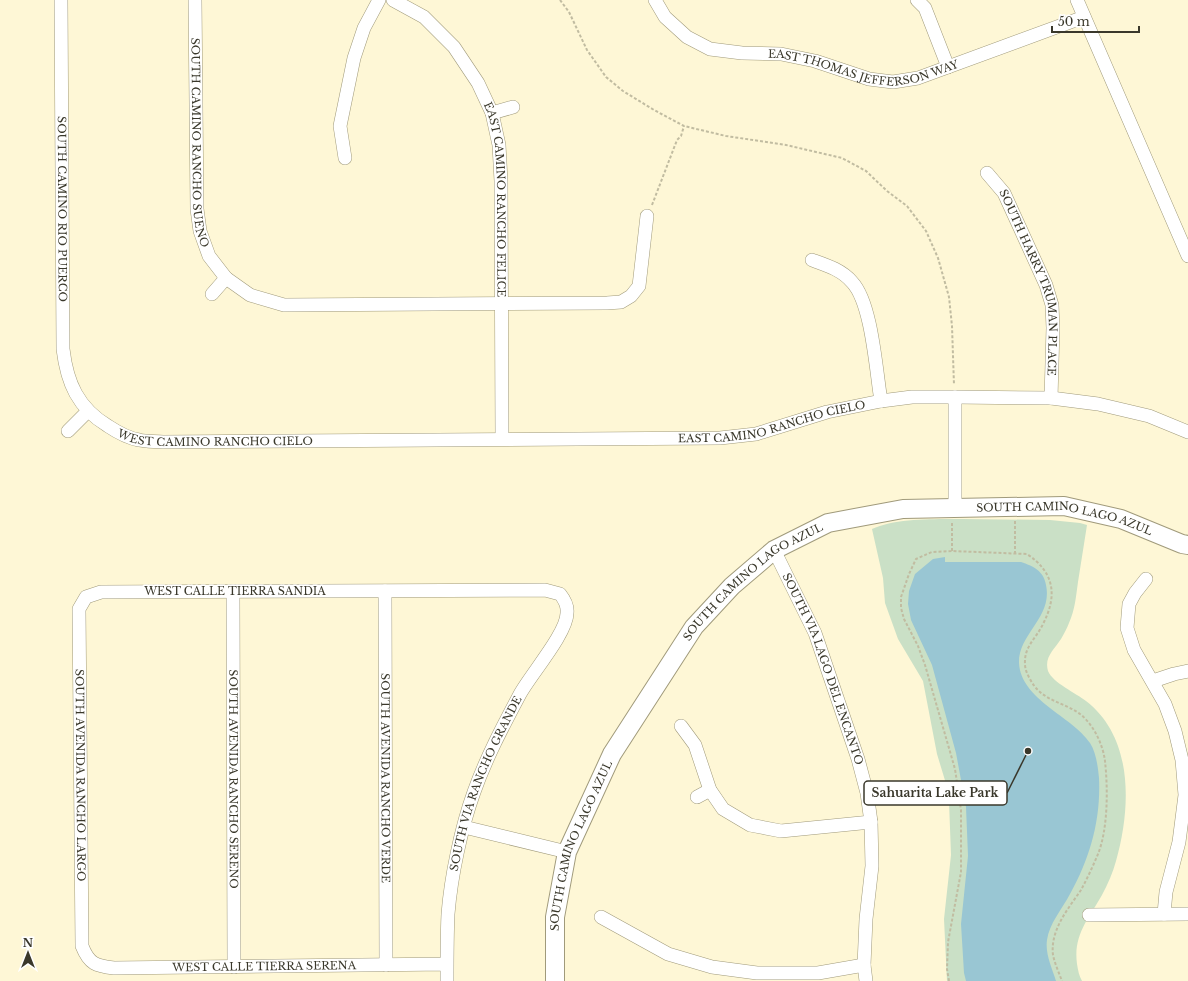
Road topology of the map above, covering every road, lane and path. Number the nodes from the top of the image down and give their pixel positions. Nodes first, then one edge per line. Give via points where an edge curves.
1 (61, 0) edge
2 (195, 0) edge
3 (379, 0) edge
4 (393, 0) edge
5 (560, 0) edge
6 (655, 0) edge
7 (917, 0) edge
8 (1077, 0) edge
9 (1084, 17) junction
10 (948, 67) junction
11 (513, 107) dead end
12 (492, 113) junction
13 (684, 126) junction
14 (345, 158) dead end
15 (987, 173) dead end
16 (647, 216) joint
17 (1188, 256) edge
18 (812, 260) dead end
19 (226, 278) junction
20 (212, 294) dead end
21 (502, 303) junction
22 (955, 397) junction
23 (1052, 398) junction
24 (881, 400) junction
25 (88, 411) junction
26 (68, 432) dead end
27 (1188, 432) edge
28 (502, 439) junction
29 (350, 440) joint
30 (1015, 507) junction
31 (954, 508) junction
32 (1188, 545) edge
33 (774, 550) junction
34 (952, 551) junction
35 (1015, 554) junction
36 (1146, 579) dead end
37 (385, 591) junction
38 (233, 592) junction
39 (86, 597) joint
40 (565, 601) joint
41 (1188, 671) edge
42 (1153, 681) junction
43 (681, 726) dead end
44 (710, 790) junction
45 (1187, 795) edge
46 (697, 797) dead end
47 (871, 822) junction
48 (464, 827) junction
49 (567, 852) junction
50 (1164, 914) junction
51 (1188, 914) edge
52 (1088, 915) dead end
53 (601, 917) dead end
54 (86, 955) joint
55 (447, 964) junction
56 (386, 965) junction
57 (864, 965) junction
58 (234, 967) junction
59 (447, 981) edge
60 (555, 981) edge
61 (866, 981) edge
62 (949, 981) edge
63 (1062, 981) edge

1 - 25 street, SOUTH CAMINO RIO PUERCO via 63,349 65,368 71,384
2 - 19 street, SOUTH CAMINO RANCHO SUENO via 197,209 200,231 209,256
3 - 14 street via 364,28 354,58 340,126
4 - 12 street, EAST CAMINO RANCHO FELICE via 424,17 454,47 478,83
5 - 13 path via 569,12 587,50 606,77 623,91
6 - 10 street, EAST THOMAS JEFFERSON WAY via 665,17 687,37 710,49 781,54 815,60 868,79 893,82 918,78
7 - 10 street via 925,8
8 - 9 street
9 - 10 street, EAST THOMAS JEFFERSON WAY
9 - 17 street
11 - 12 street
12 - 21 street, EAST CAMINO RANCHO FELICE via 499,145 501,181
13 - 16 path
13 - 22 path via 842,158 866,171 907,206 926,232 938,258 950,297
15 - 23 street, SOUTH HARRY TRUMAN PLACE via 1004,193 1046,285 1052,305
16 - 21 street, SOUTH CAMINO RANCHO SUENO via 639,286 631,296 621,302 607,303
18 - 24 street via 836,270 853,282 864,303
19 - 20 street
19 - 21 street, SOUTH CAMINO RANCHO SUENO via 250,295 284,305
21 - 28 street, EAST CAMINO RANCHO FELICE
22 - 23 street, EAST CAMINO RANCHO CIELO
22 - 24 street, EAST CAMINO RANCHO CIELO
22 - 31 street
23 - 27 street, EAST CAMINO RANCHO CIELO via 1098,404 1149,416
24 - 28 street, EAST CAMINO RANCHO CIELO via 827,412 756,434 727,437
25 - 26 street
25 - 29 street, WEST CAMINO RANCHO CIELO via 100,422 138,440
28 - 29 street, EAST CAMINO RANCHO CIELO
30 - 31 street, SOUTH CAMINO LAGO AZUL
30 - 32 street, SOUTH CAMINO LAGO AZUL via 1064,506 1121,519
30 - 35 path
31 - 33 street, SOUTH CAMINO LAGO AZUL via 903,509 828,523
31 - 34 path
33 - 47 street, SOUTH VIA LAGO DEL ENCANTO via 815,633 858,759
33 - 49 street, SOUTH CAMINO LAGO AZUL via 732,586 694,627 612,754
34 - 35 path
34 - 62 path via 932,552 916,559 901,597 904,619 925,664 955,769 960,803 961,872 948,942
35 - 63 path via 1026,554 1035,560 1051,581 1052,599 1048,612 1025,656 1027,674 1041,694 1081,714 1095,731 1105,760 1106,806 1098,853 1081,889 1056,930 1054,939 1053,954
36 - 42 street via 1129,604 1127,628 1134,650
37 - 38 street, WEST CALLE TIERRA SANDIA
37 - 40 street, WEST CALLE TIERRA SANDIA via 545,590 560,594
37 - 56 street, SOUTH AVENIDA RANCHO VERDE
38 - 39 street, WEST CALLE TIERRA SANDIA via 101,592
38 - 58 street, SOUTH AVENIDA RANCHO SERENO
39 - 54 street, SOUTH AVENIDA RANCHO LARGO via 79,609 82,946
40 - 48 street, SOUTH VIA RANCHO GRANDE via 568,612 566,621 526,684 494,742
41 - 42 street
42 - 45 street via 1175,730
43 - 44 street via 695,745
44 - 46 street
44 - 47 street via 723,809 750,825 781,831
45 - 50 street via 1179,842 1166,892
47 - 57 street, SOUTH VIA LAGO DEL ENCANTO via 872,866
48 - 49 street
48 - 55 street, SOUTH VIA RANCHO GRANDE via 448,913
49 - 60 street, SOUTH CAMINO LAGO AZUL via 555,917
50 - 51 street
50 - 52 street
53 - 57 street via 668,954 712,967 757,973 818,973
54 - 58 street, WEST CALLE TIERRA SERENA via 92,963 101,967
55 - 56 street, WEST CALLE TIERRA SERENA
55 - 59 street, SOUTH VIA RANCHO GRANDE
56 - 58 street, WEST CALLE TIERRA SERENA
57 - 61 street, SOUTH VIA LAGO DEL ENCANTO

